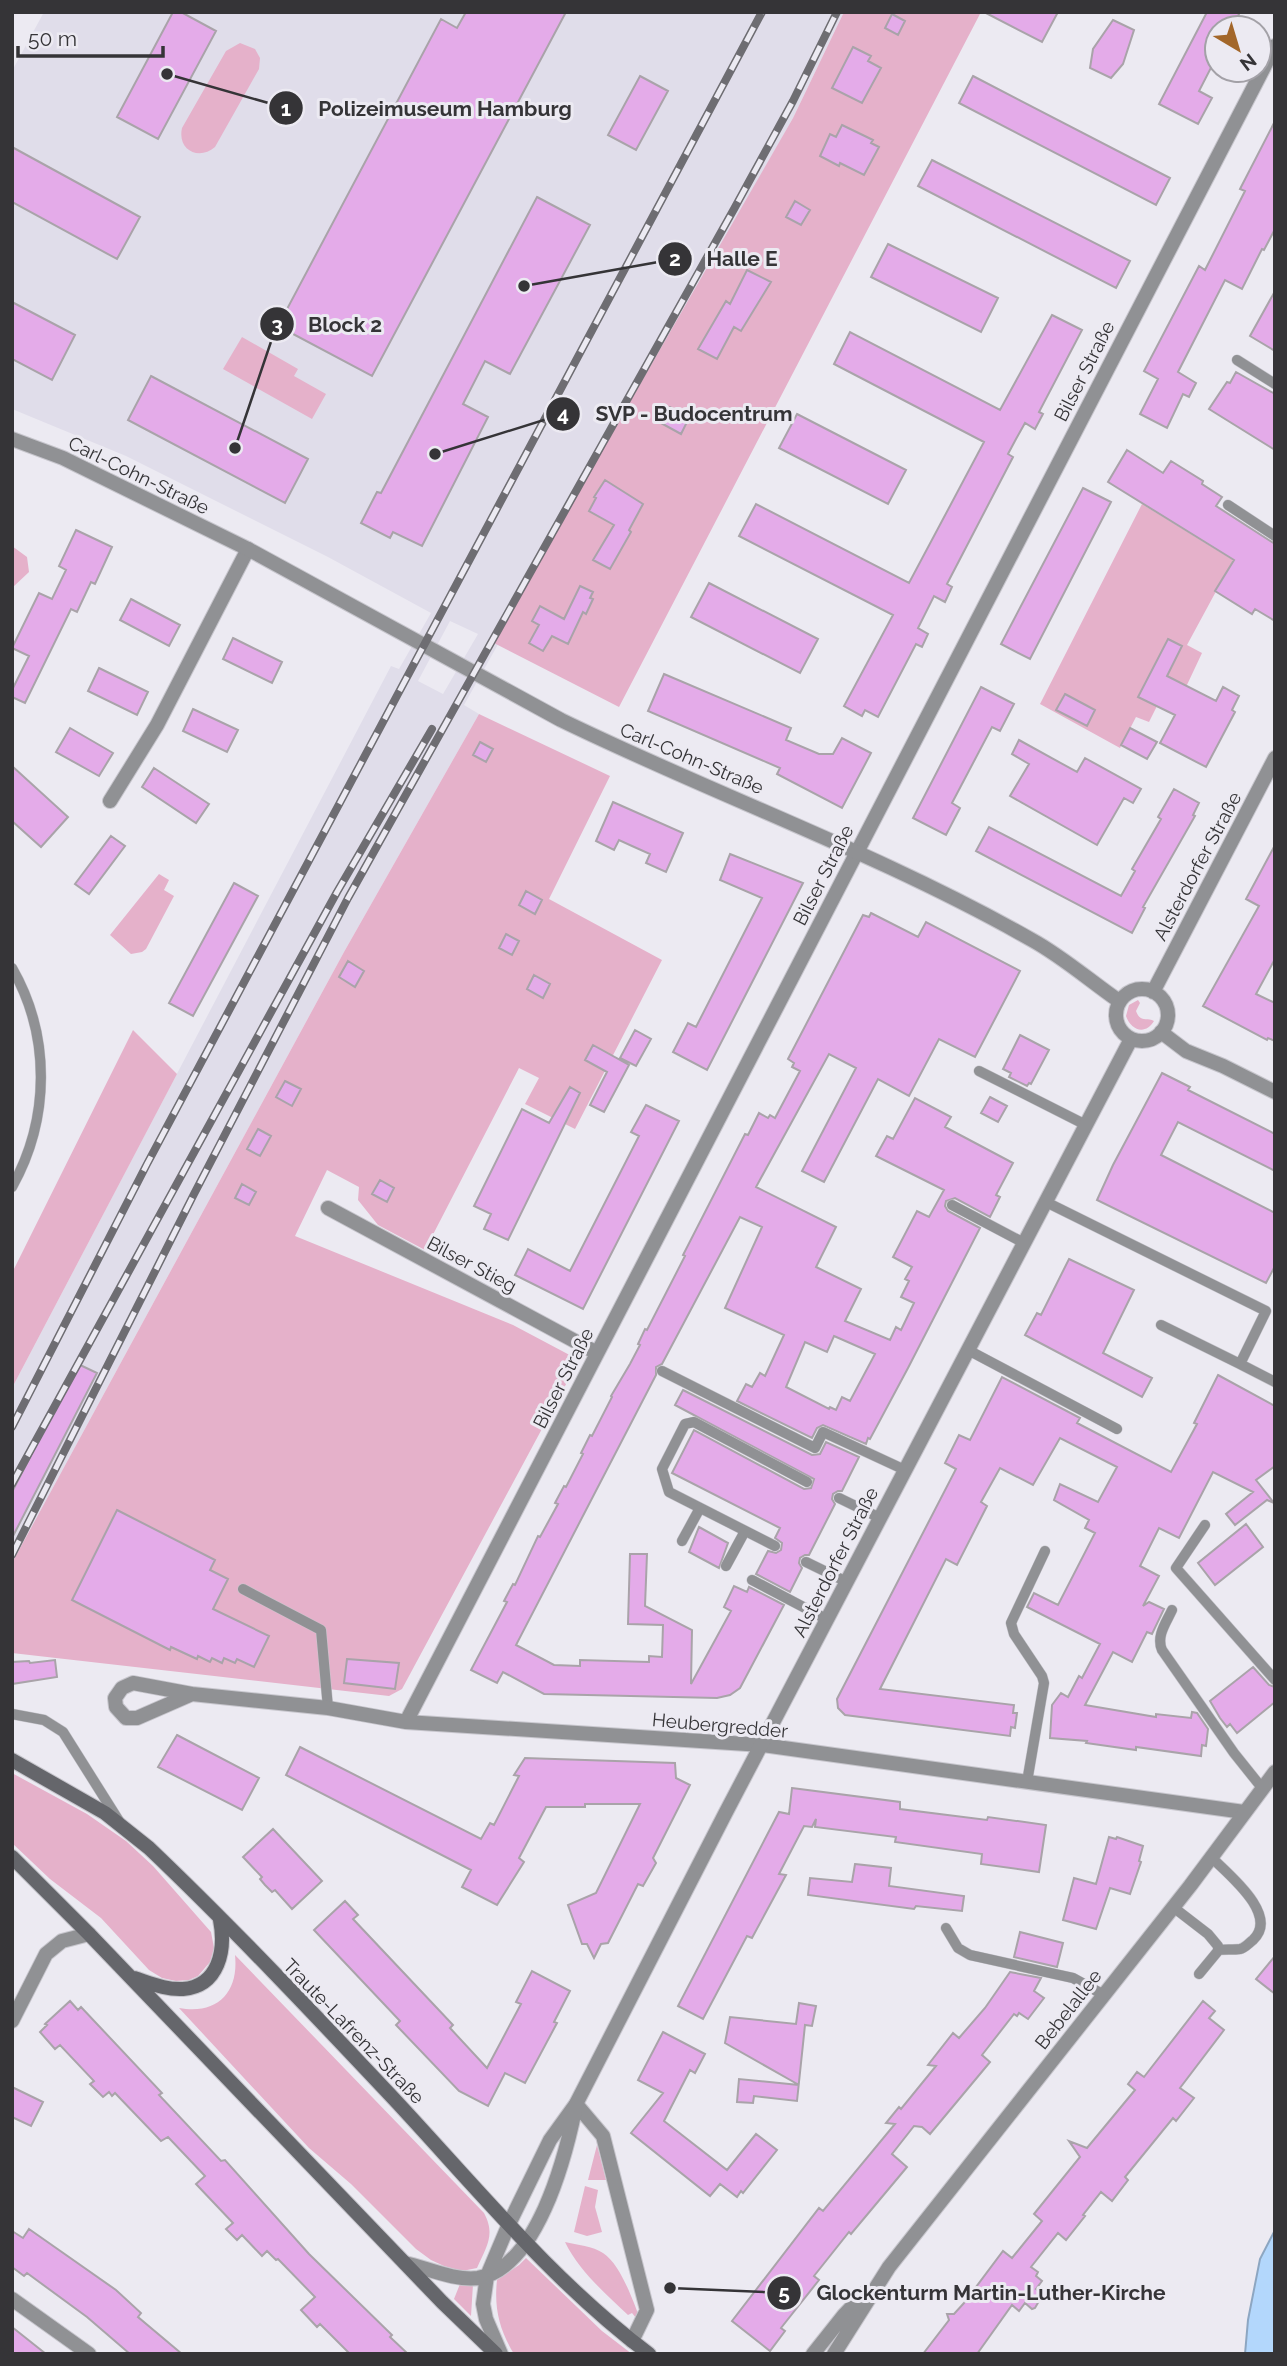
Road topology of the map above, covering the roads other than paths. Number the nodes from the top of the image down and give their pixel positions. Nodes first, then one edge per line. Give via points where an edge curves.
1 (1275, 46) edge
2 (1237, 360) dead end
3 (1275, 384) edge
4 (12, 439) edge
5 (1228, 505) dead end
6 (1275, 536) edge
7 (248, 549) junction
8 (1275, 758) edge
9 (110, 801) dead end
10 (858, 850) junction
11 (12, 968) edge
12 (1153, 992) junction
13 (1119, 1001) junction
14 (1161, 1032) junction
15 (1131, 1039) junction
16 (979, 1071) dead end
17 (1275, 1091) edge
18 (1086, 1125) junction
19 (12, 1187) edge
20 (1046, 1202) junction
21 (953, 1205) dead end
22 (328, 1208) dead end
23 (1024, 1243) junction
24 (1161, 1325) dead end
25 (968, 1350) junction
26 (597, 1353) junction
27 (1240, 1364) junction
28 (662, 1371) dead end
29 (1275, 1382) edge
30 (1117, 1429) dead end
31 (905, 1470) junction
32 (807, 1482) dead end
33 (839, 1498) dead end
34 (700, 1508) junction
35 (880, 1518) junction
36 (1205, 1525) dead end
37 (745, 1531) junction
38 (682, 1541) dead end
39 (775, 1546) dead end
40 (1045, 1551) dead end
41 (806, 1562) dead end
42 (726, 1566) dead end
43 (752, 1580) dead end
44 (847, 1582) junction
45 (243, 1589) dead end
46 (1172, 1610) dead end
47 (828, 1620) junction
48 (1275, 1680) edge
49 (192, 1694) junction
50 (328, 1708) junction
51 (12, 1714) edge
52 (407, 1722) junction
53 (762, 1745) junction
54 (12, 1760) edge
55 (1275, 1772) edge
56 (1027, 1782) junction
57 (1262, 1788) junction
58 (1244, 1812) junction
59 (123, 1826) junction
60 (12, 1857) edge
61 (1211, 1857) junction
62 (1173, 1907) junction
63 (220, 1920) junction
64 (946, 1928) dead end
65 (89, 1934) junction
66 (1218, 1950) junction
67 (1199, 1974) dead end
68 (130, 1976) junction
69 (1104, 1995) junction
70 (12, 2021) edge
71 (576, 2104) junction
72 (509, 2224) junction
73 (526, 2243) junction
74 (405, 2263) junction
75 (890, 2267) junction
76 (487, 2276) junction
77 (12, 2299) edge
78 (632, 2341) junction
79 (89, 2354) edge
80 (496, 2354) edge
81 (501, 2354) edge
82 (649, 2354) edge
83 (813, 2354) edge
84 (834, 2354) edge

1 - 10 street, Bilser Straße
2 - 3 lane
4 - 7 street, Carl-Cohn-Straße via 63,458
5 - 6 lane
7 - 9 street via 158,725
7 - 10 street, Carl-Cohn-Straße via 561,720
8 - 12 street, Alsterdorfer Straße
10 - 13 street, Carl-Cohn-Straße via 1034,941
10 - 26 street, Bilser Straße
11 - 19 lane via 32,1013 41,1088 34,1135
12 - 13 street via 1135,990
12 - 14 street via 1168,1012
13 - 15 street via 1117,1024
14 - 15 street via 1146,1041
14 - 17 street via 1186,1051
15 - 18 street, Alsterdorfer Straße
16 - 18 lane
18 - 20 street, Alsterdorfer Straße
20 - 23 street, Alsterdorfer Straße
20 - 27 lane via 1266,1311
21 - 23 lane
22 - 26 street, Bilser Stieg
23 - 25 street, Alsterdorfer Straße
24 - 27 lane
25 - 30 lane
25 - 31 street, Alsterdorfer Straße
26 - 52 street, Bilser Straße
27 - 29 lane
28 - 31 lane via 815,1448 823,1432
31 - 35 street, Alsterdorfer Straße
32 - 34 lane via 694,1422 685,1424 662,1469 669,1492
33 - 35 lane
34 - 37 lane
34 - 38 lane
35 - 44 street, Alsterdorfer Straße
36 - 48 lane via 1177,1568
37 - 39 lane
37 - 42 lane
40 - 56 lane via 1011,1623 1044,1683
41 - 44 lane
43 - 47 lane
44 - 47 street, Alsterdorfer Straße
45 - 50 lane via 321,1630
46 - 57 lane via 1160,1636 1162,1650
47 - 53 street, Alsterdorfer Straße
49 - 49 street, Heubergredder via 133,1683 122,1688 115,1699 126,1718 137,1718
49 - 50 street, Heubergredder
50 - 52 street, Heubergredder
51 - 59 lane via 44,1720 63,1732
52 - 53 street, Heubergredder
53 - 56 street, Heubergredder
53 - 71 street, Alsterdorfer Straße
54 - 59 main road, Traute-Lafrenz-Straße
55 - 57 street, Bebelallee
56 - 58 street, Heubergredder
57 - 58 street, Bebelallee
58 - 61 street, Bebelallee
59 - 63 main road, Traute-Lafrenz-Straße
60 - 65 main road
61 - 62 street, Bebelallee
61 - 66 lane via 1250,1899 1262,1922 1259,1934 1242,1949
62 - 66 lane via 1216,1942
62 - 69 street, Bebelallee
63 - 68 main road via 223,1944 218,1964 207,1980 182,1989 159,1987
63 - 72 main road, Traute-Lafrenz-Straße
64 - 69 lane via 958,1948 970,1955 1073,1978
65 - 68 main road
65 - 70 street via 62,1941 46,1954
66 - 67 lane
68 - 74 main road
69 - 75 street, Bebelallee
71 - 72 street, Alsterdorfer Straße via 550,2140
71 - 73 street, Alsterdorfer Straße via 560,2165
71 - 78 street via 603,2136 647,2310
72 - 73 main road, Traute-Lafrenz-Straße
72 - 76 street, Alsterdorfer Straße
73 - 76 street, Alsterdorfer Straße
73 - 78 main road, Traute-Lafrenz-Straße
74 - 76 street via 466,2278
74 - 80 main road
75 - 83 street, Bebelallee
75 - 84 street, Bebelallee
76 - 81 street, Alsterdorfer Straße via 485,2312
77 - 79 street
78 - 82 main road, Traute-Lafrenz-Straße

